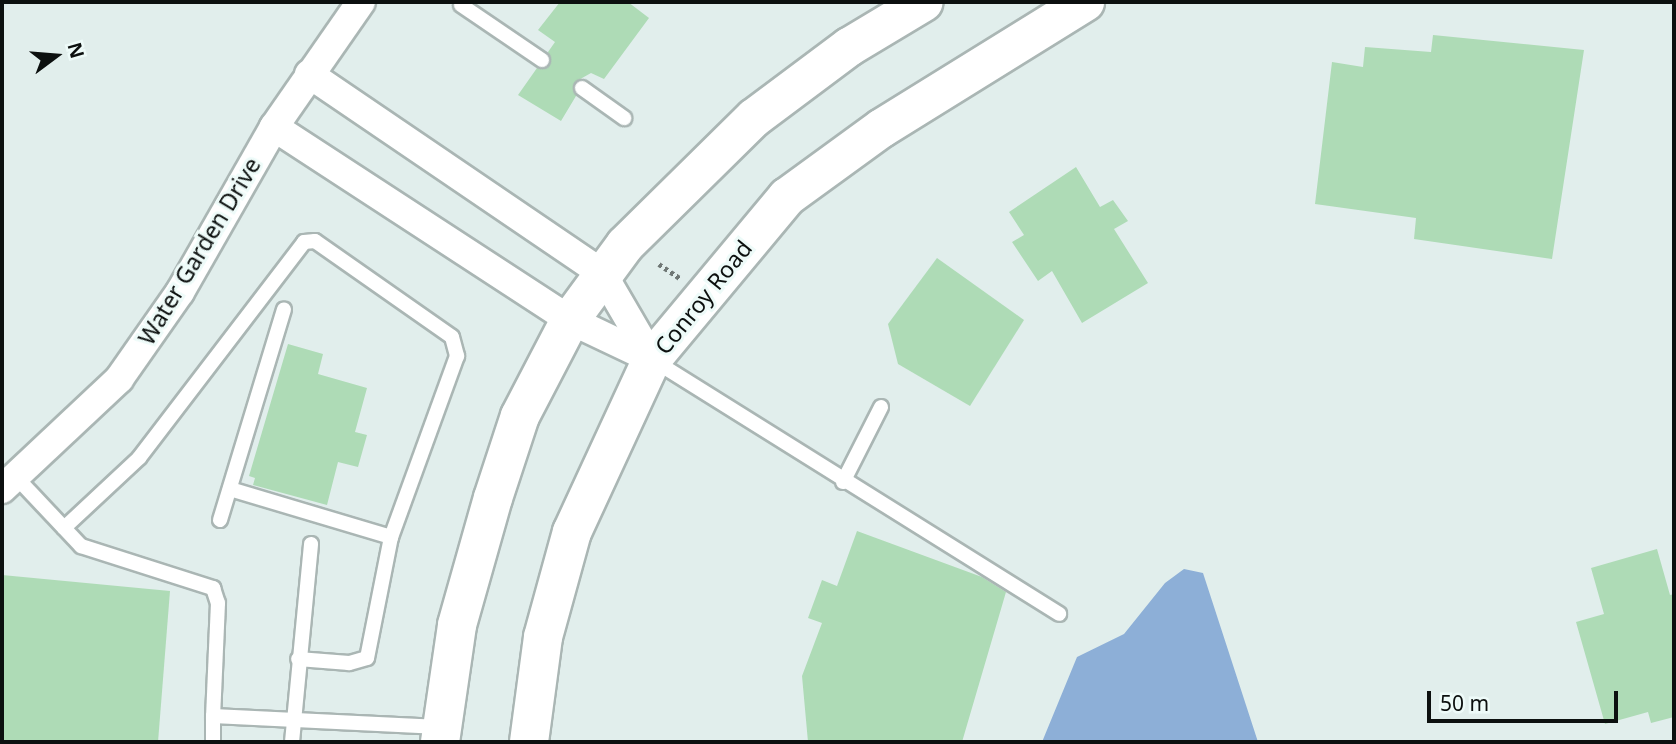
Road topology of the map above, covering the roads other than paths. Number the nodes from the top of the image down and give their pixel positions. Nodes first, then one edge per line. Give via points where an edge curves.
1 (361, 2) edge
2 (923, 2) edge
3 (1085, 2) edge
4 (461, 5) dead end
5 (542, 60) dead end
6 (309, 74) junction
7 (582, 88) dead end
8 (624, 118) dead end
9 (274, 127) junction
10 (602, 273) junction
11 (284, 309) dead end
12 (570, 320) junction
13 (652, 359) junction
14 (881, 407) dead end
15 (843, 482) junction
16 (9, 483) edge
17 (230, 489) junction
18 (220, 520) dead end
19 (64, 528) junction
20 (391, 537) junction
21 (311, 544) dead end
22 (1059, 614) dead end
23 (298, 659) junction
24 (213, 716) junction
25 (293, 720) junction
26 (441, 735) edge
27 (213, 742) edge
28 (292, 742) edge
29 (529, 742) edge

1 - 6 street, Water Garden Drive
2 - 10 main road via 849,47 754,118
3 - 13 main road, Conroy Road via 882,128 787,197
4 - 5 lane
6 - 9 street, Water Garden Drive
6 - 10 street
7 - 8 lane
9 - 12 street
9 - 16 street, Water Garden Drive via 180,292 119,379
10 - 12 main road
10 - 13 street
11 - 17 lane
12 - 13 street
12 - 26 main road via 520,416 493,498 457,625
13 - 15 lane
13 - 29 main road, Conroy Road via 572,532 543,637
14 - 15 lane
15 - 22 lane
16 - 19 lane
17 - 18 lane
17 - 20 lane
19 - 20 lane via 139,458 304,242 315,242 457,345
19 - 24 lane via 81,546 213,588 218,603
20 - 23 lane via 367,658 349,663
21 - 23 lane
23 - 25 lane
24 - 25 lane
24 - 27 lane
25 - 26 lane
25 - 28 lane

